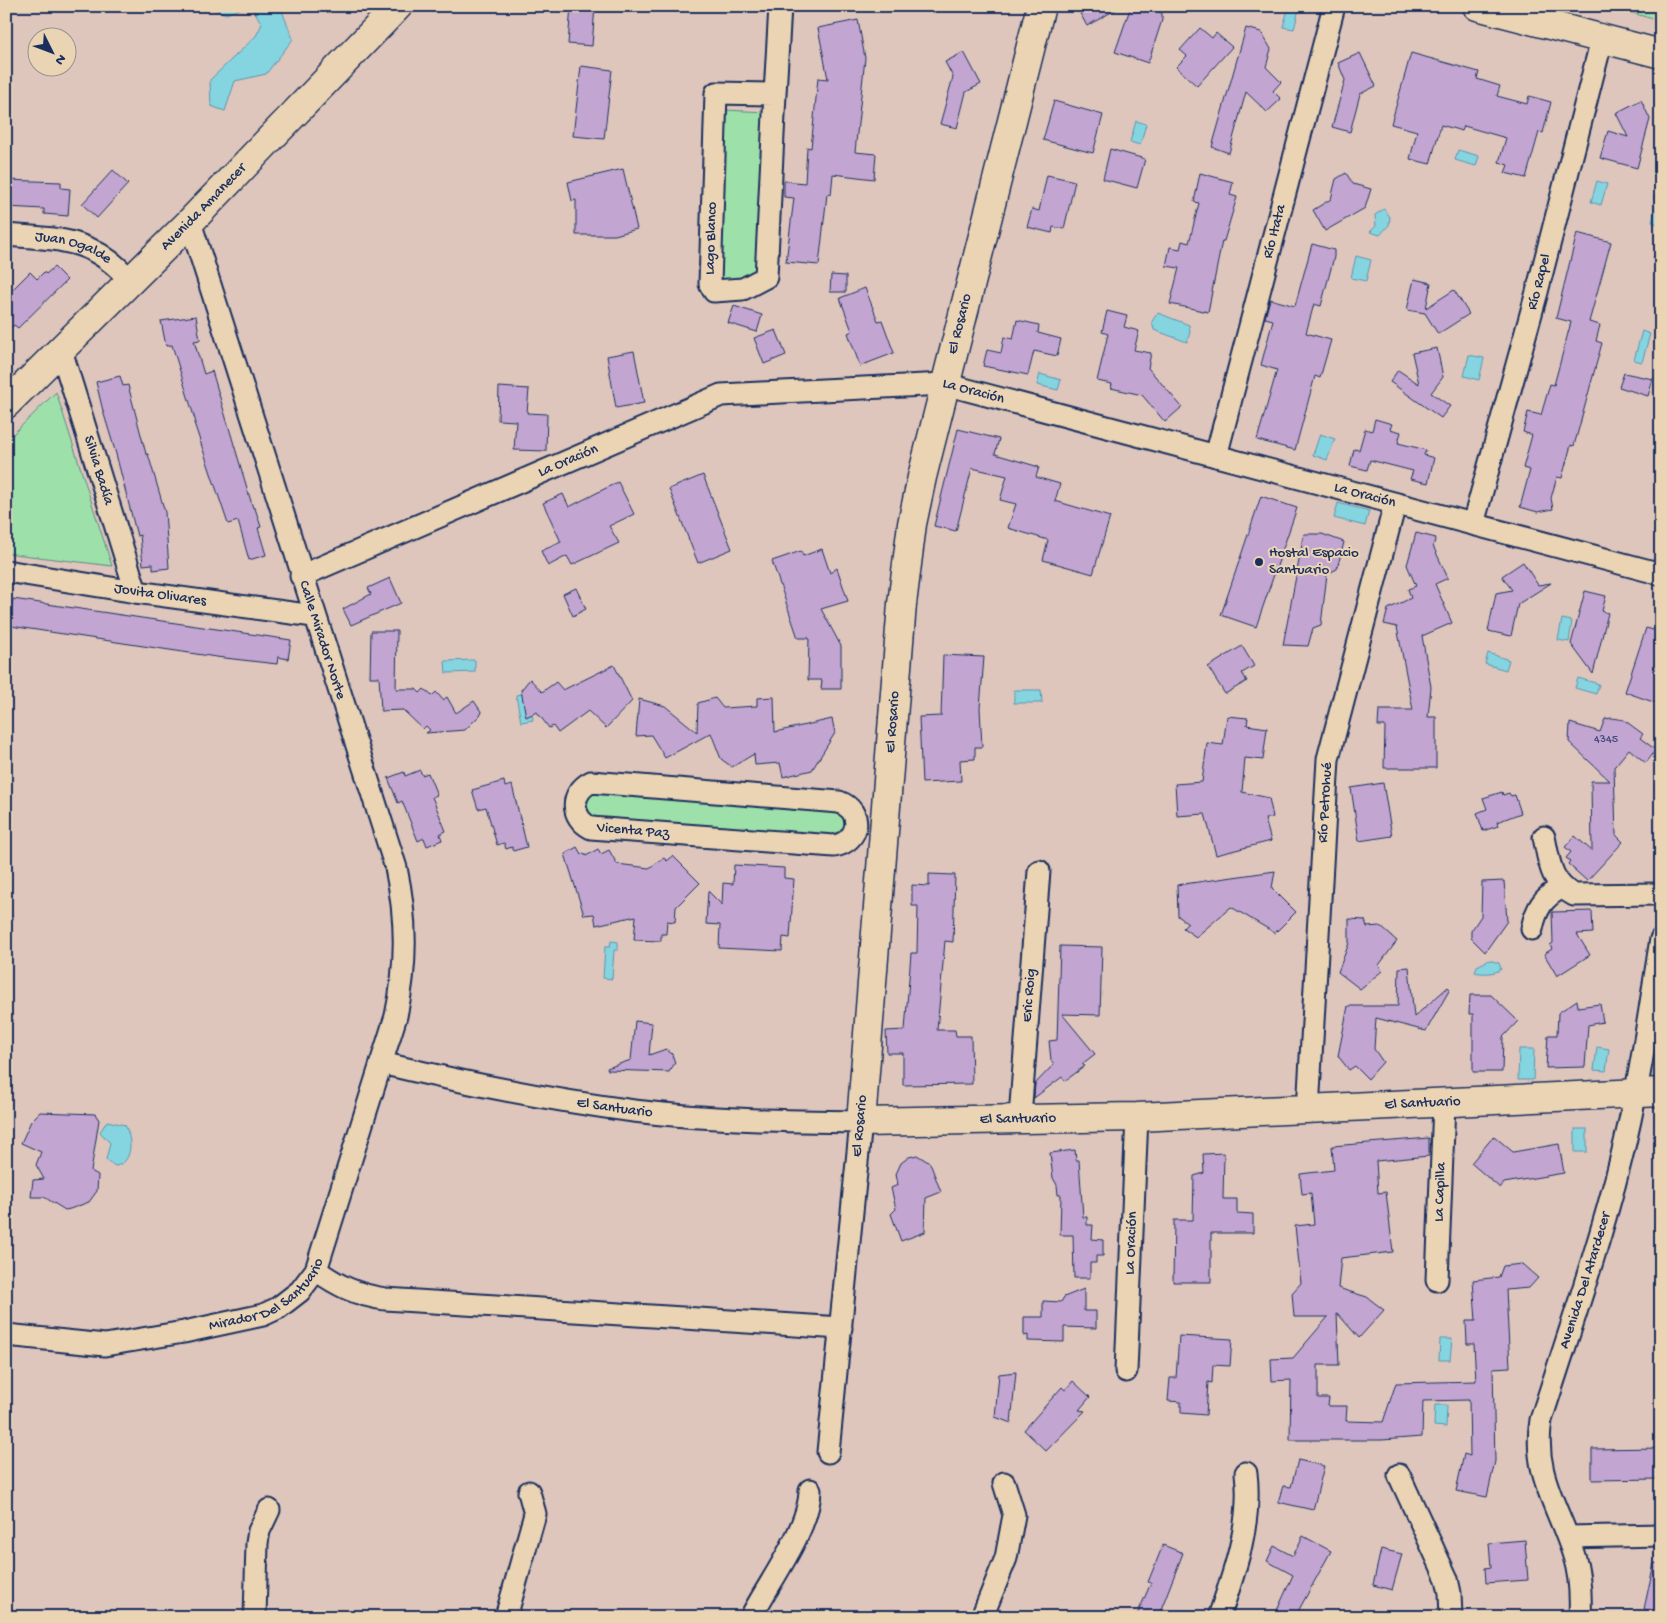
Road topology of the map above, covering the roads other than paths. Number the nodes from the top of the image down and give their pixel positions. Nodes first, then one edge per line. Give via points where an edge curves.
1 (398, 6) edge
2 (780, 6) edge
3 (1041, 6) edge
4 (1334, 6) edge
5 (1477, 6) edge
6 (1602, 39) junction
7 (1661, 54) edge
8 (775, 94) junction
9 (190, 222) junction
10 (6, 235) edge
11 (130, 281) junction
12 (61, 350) junction
13 (945, 384) junction
14 (6, 404) edge
15 (1216, 456) junction
16 (1395, 504) junction
17 (1472, 524) junction
18 (6, 571) edge
19 (1661, 574) edge
20 (301, 576) junction
21 (136, 592) junction
22 (314, 616) junction
23 (856, 827) junction
24 (885, 828) junction
25 (1544, 836) dead end
26 (1039, 871) dead end
27 (1561, 888) junction
28 (1661, 894) edge
29 (1532, 929) dead end
30 (1661, 939) edge
31 (381, 1063) junction
32 (1649, 1092) edge
33 (1444, 1104) junction
34 (1308, 1110) junction
35 (1020, 1117) junction
36 (1137, 1117) junction
37 (861, 1122) junction
38 (316, 1270) junction
39 (1437, 1280) dead end
40 (841, 1328) junction
41 (6, 1336) edge
42 (1126, 1371) dead end
43 (828, 1452) dead end
44 (1246, 1473) dead end
45 (1399, 1474) dead end
46 (1004, 1482) dead end
47 (810, 1490) dead end
48 (529, 1492) dead end
49 (269, 1510) dead end
50 (1661, 1535) edge
51 (1568, 1537) junction
52 (255, 1617) edge
53 (506, 1617) edge
54 (751, 1617) edge
55 (982, 1617) edge
56 (1219, 1617) edge
57 (1450, 1617) edge
58 (1580, 1617) edge

1 - 9 street, Avenida Amanecer
2 - 8 street, Lago Blanco
3 - 13 street, El Rosario
4 - 15 street, Río Itata
5 - 6 street
6 - 7 street
6 - 17 street, Río Rapel via 1537,292
8 - 8 street, Lago Blanco via 766,277 743,289 714,291 710,284 716,94
9 - 11 street, Avenida Amanecer
9 - 20 street, Calle Mirador Norte
10 - 11 street, Juan Ogalde via 82,244 108,258
11 - 12 street, Avenida Amanecer
12 - 14 street, Avenida Amanecer
12 - 21 street, Silvia Badía
13 - 15 street, La Oración
13 - 20 street, La Oración via 721,396
13 - 24 street, El Rosario via 922,477 906,564
15 - 16 street, La Oración
16 - 17 street, La Oración
16 - 34 street, Río Petrohué via 1328,759
17 - 19 street, La Oración
18 - 21 street, Jovita Olivares
20 - 22 street, Calle Mirador Norte
21 - 22 street, Jovita Olivares
22 - 31 street, Calle Mirador Norte via 390,846 401,890 405,963 396,1016
23 - 23 street, Vicenta Paz via 854,814 839,802 591,782 579,791 574,804 579,819 591,828 834,846 846,843
23 - 24 street
24 - 37 street, El Rosario
25 - 27 street via 1550,866
26 - 35 street, Eric Roig
27 - 28 street via 1574,895
27 - 29 street via 1544,900 1535,913
30 - 32 street, Avenida Del Atardecer
31 - 37 street, El Santuario via 508,1092 636,1111 720,1118
31 - 38 street, Mirador Del Santuario
32 - 33 street, El Santuario
32 - 51 street, Avenida Del Atardecer via 1541,1420 1538,1442 1547,1487
33 - 34 street, El Santuario
33 - 39 street, La Capilla
34 - 36 street, El Santuario
35 - 36 street, El Santuario
35 - 37 street, El Santuario
36 - 42 street, La Oración
37 - 40 street, El Rosario
38 - 40 street via 353,1292 385,1299
38 - 41 street, Mirador Del Santuario via 300,1291 278,1308 263,1315 184,1332 105,1345
40 - 43 street, El Rosario
44 - 56 street via 1249,1493 1244,1530
45 - 57 street via 1447,1579
46 - 55 street via 1014,1514 1006,1558
47 - 54 street via 810,1504 801,1527
48 - 53 street via 535,1514
49 - 52 street via 259,1530 257,1543
50 - 51 street
51 - 58 street, Avenida Del Atardecer via 1579,1580

